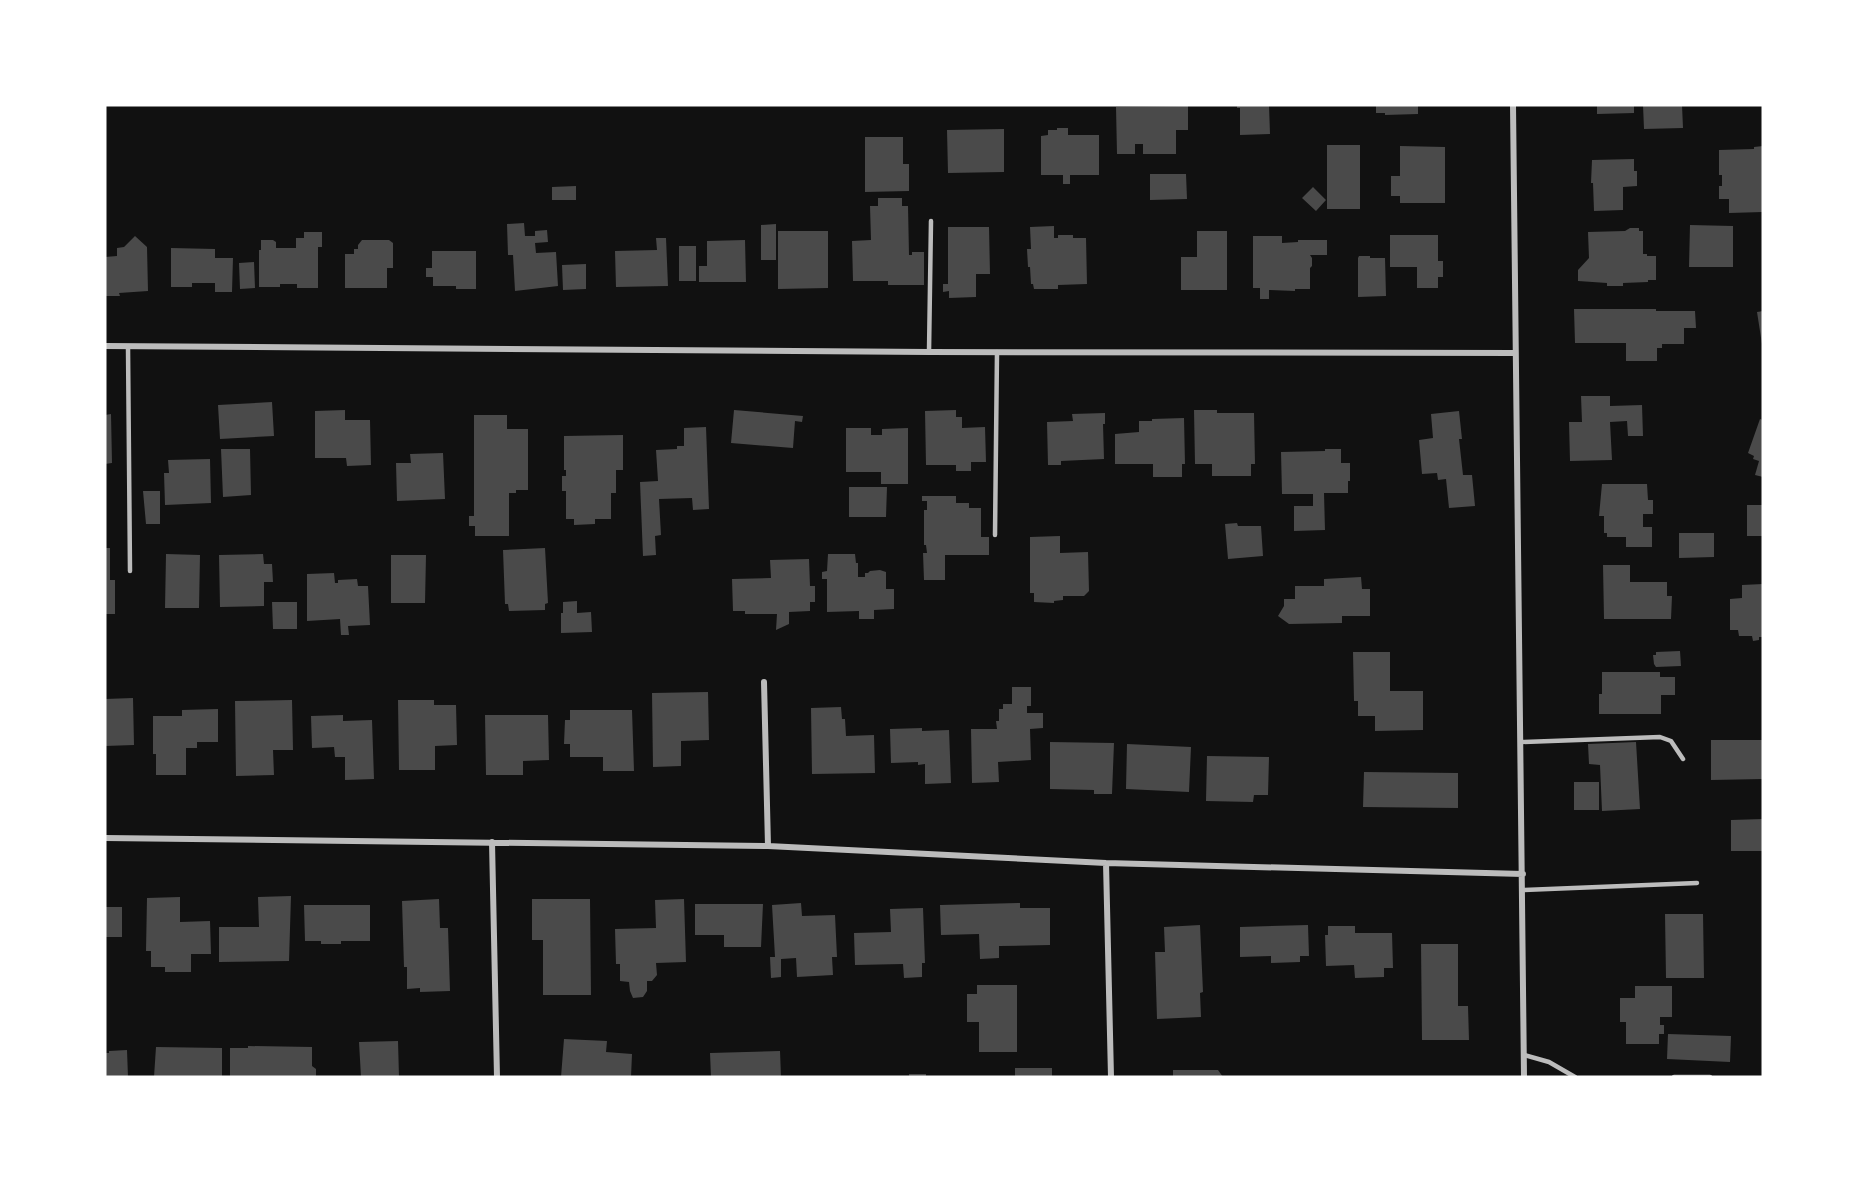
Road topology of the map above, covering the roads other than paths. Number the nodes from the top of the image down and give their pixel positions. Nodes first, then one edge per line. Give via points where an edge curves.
1 (1513, 105) edge
2 (931, 221) dead end
3 (105, 346) edge
4 (128, 347) junction
5 (929, 352) junction
6 (997, 352) junction
7 (1515, 353) junction
8 (995, 535) dead end
9 (130, 571) dead end
10 (764, 682) dead end
11 (1521, 742) junction
12 (1683, 759) dead end
13 (105, 838) edge
14 (492, 842) junction
15 (768, 846) junction
16 (1106, 862) junction
17 (1523, 874) junction
18 (1697, 883) dead end
19 (1523, 890) junction
20 (1524, 1055) junction
21 (496, 1077) edge
22 (1111, 1077) edge
23 (1524, 1077) edge
24 (1575, 1077) edge
25 (1674, 1077) edge
26 (1710, 1077) edge

1 - 7 street
2 - 5 lane
3 - 4 street
4 - 5 street
4 - 9 lane
5 - 6 street
6 - 7 street
6 - 8 lane
7 - 11 street
10 - 15 street
11 - 12 lane via 1660,737 1671,741
11 - 17 street
13 - 14 street
14 - 15 street
14 - 21 street
15 - 16 street
16 - 17 street
16 - 22 street
17 - 19 street
18 - 19 lane
19 - 20 street
20 - 23 street
20 - 24 lane via 1549,1062
25 - 26 lane

